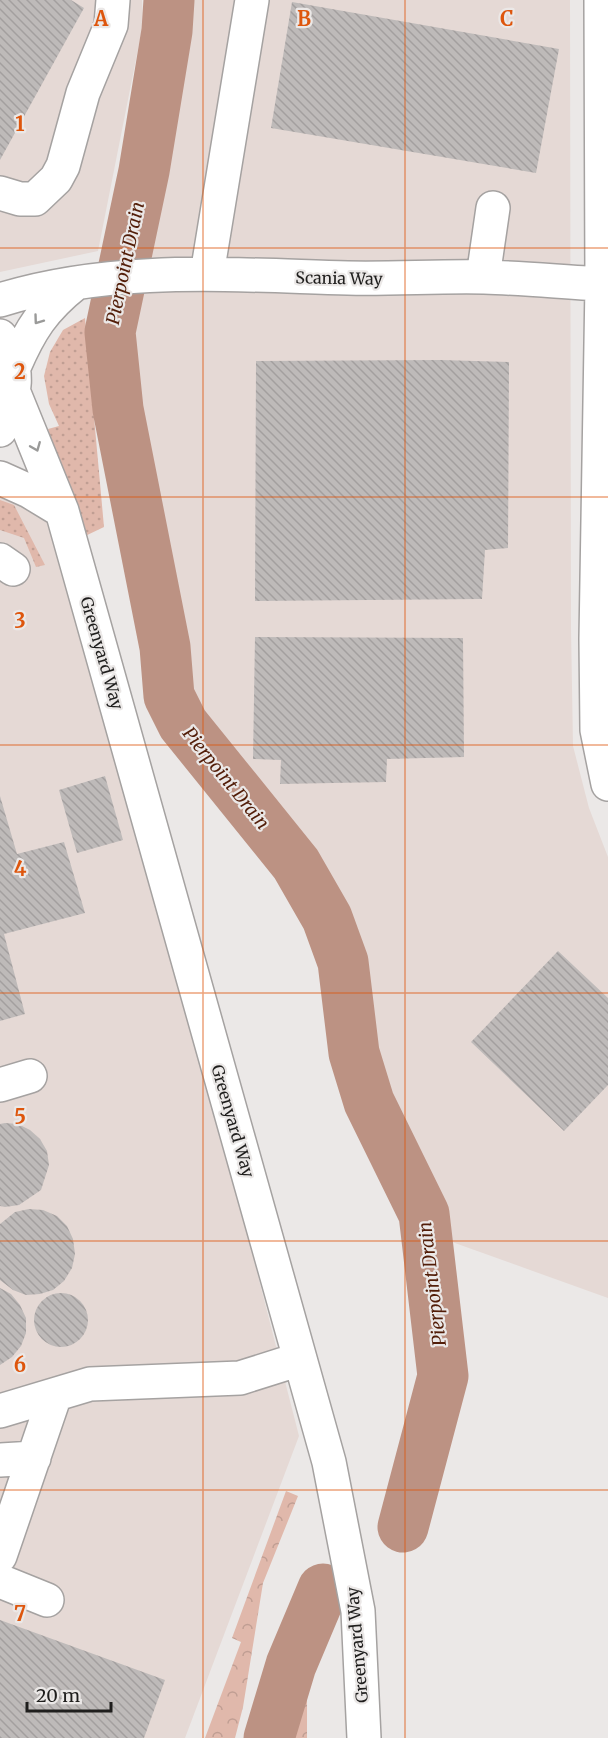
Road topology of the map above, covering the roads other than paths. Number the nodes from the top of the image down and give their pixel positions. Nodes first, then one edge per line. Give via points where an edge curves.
1 (113, 0) edge
2 (252, 0) edge
3 (601, 0) edge
4 (605, 81) edge
5 (605, 132) edge
6 (0, 193) edge
7 (494, 208) dead end
8 (207, 274) junction
9 (483, 277) junction
10 (76, 283) junction
11 (0, 300) edge
12 (604, 304) edge
13 (0, 336) edge
14 (604, 369) edge
15 (14, 380) junction
16 (0, 430) edge
17 (0, 478) edge
18 (62, 511) junction
19 (602, 639) edge
20 (608, 784) edge
21 (300, 1359) junction
22 (55, 1395) junction
23 (0, 1411) edge
24 (34, 1458) junction
25 (0, 1460) edge
26 (0, 1557) edge
27 (0, 1581) edge
28 (46, 1600) dead end
29 (364, 1738) edge

1 - 6 street via 111,25 83,93 56,179 35,199
2 - 8 street
3 - 4 street
4 - 5 street
5 - 12 street
7 - 9 street
8 - 9 street, Scania Way via 385,279
8 - 10 street, Scania Way via 120,276
9 - 12 street, Scania Way
10 - 11 street, Scania Way
10 -> 15 street, Scania Way via 38,319
12 - 14 street
13 - 15 street
14 - 19 street
15 - 16 street, Scania Way via 9,415
15 -> 18 street, Greenyard Way
17 - 18 street
18 - 21 street, Greenyard Way
19 - 20 street via 597,730
21 - 22 street via 240,1378 90,1384
21 - 29 street, Greenyard Way via 329,1462 358,1611
22 - 23 street
22 - 24 street
24 - 25 street
24 - 26 street
27 - 28 street

